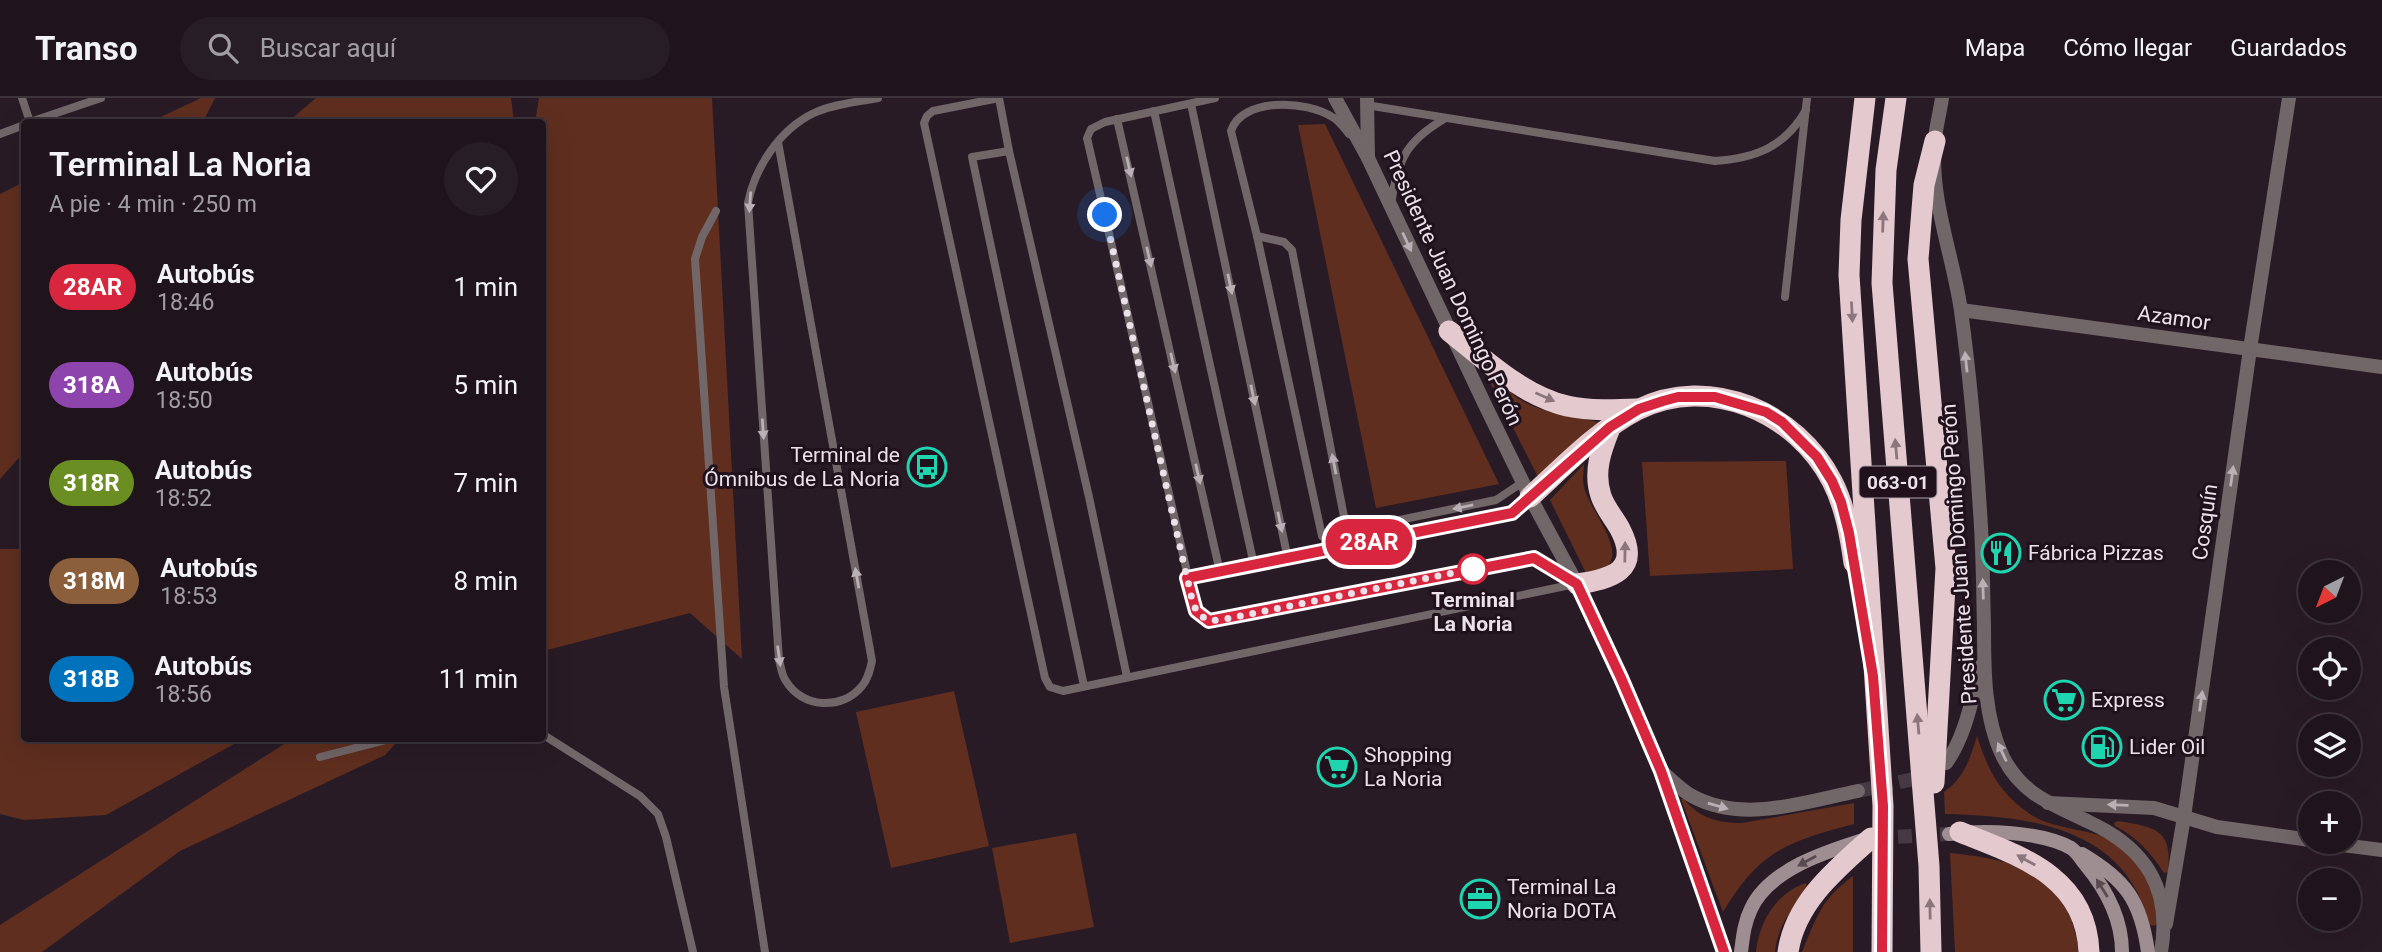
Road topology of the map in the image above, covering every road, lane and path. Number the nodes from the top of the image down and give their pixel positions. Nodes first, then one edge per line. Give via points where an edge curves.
1 (22, 98) edge
2 (101, 98) edge
3 (878, 98) edge
4 (999, 98) edge
5 (1215, 98) edge
6 (1335, 98) edge
7 (1807, 98) edge
8 (1865, 98) edge
9 (1895, 98) edge
10 (1942, 98) edge
11 (2289, 98) edge
12 (1366, 101) edge
13 (1191, 103) junction
14 (1805, 110) junction
15 (1154, 111) junction
16 (29, 119) edge
17 (39, 119) edge
18 (1118, 119) junction
19 (1444, 119) junction
20 (21, 126) edge
21 (0, 134) edge
22 (1935, 141) junction
23 (778, 142) junction
24 (1009, 151) junction
25 (1368, 158) junction
26 (1391, 206) junction
27 (716, 211) dead end
28 (1257, 236) junction
29 (1785, 297) dead end
30 (1961, 310) junction
31 (1449, 331) junction
32 (2250, 349) junction
33 (2382, 368) edge
34 (1639, 409) junction
35 (1610, 427) junction
36 (1526, 490) junction
37 (1347, 531) junction
38 (1288, 559) junction
39 (1254, 565) junction
40 (1220, 572) junction
41 (1187, 578) junction
42 (1577, 584) junction
43 (1983, 657) junction
44 (1873, 676) junction
45 (1127, 677) junction
46 (1084, 686) junction
47 (546, 737) edge
48 (378, 742) edge
49 (320, 757) dead end
50 (1946, 763) dead end
51 (1661, 771) junction
52 (1858, 791) tunnel mouth
53 (2046, 803) junction
54 (2184, 817) junction
55 (1955, 833) joint
56 (1871, 838) joint
57 (2298, 839) edge
58 (2361, 847) edge
59 (2073, 849) junction
60 (2382, 850) edge
61 (1930, 866) junction
62 (2165, 930) junction
63 (693, 952) edge
64 (765, 952) edge
65 (1724, 952) edge
66 (1741, 952) edge
67 (1788, 952) edge
68 (1882, 952) edge
69 (1931, 952) edge
70 (2089, 952) edge
71 (2122, 952) edge
72 (2148, 952) edge
73 (2161, 952) edge

1 - 16 lane
2 - 17 lane
3 - 23 lane via 816,112
4 - 24 lane
4 - 46 lane via 933,111 924,123 1045,678 1050,687 1063,691
5 - 13 lane
6 - 25 street, Presidente Juan Domingo Perón
7 - 14 lane
8 -> 44 highway, 063-01 via 1849,275
61 -> 9 highway, 063-01 via 1882,283 1886,170
10 - 22 street, Presidente Juan Domingo Perón
11 - 32 street, Cosquín
12 - 19 lane
12 - 25 street
13 - 15 lane
13 -> 38 lane
14 - 19 lane via 1796,128 1765,151 1715,161
14 - 29 lane
15 - 18 lane
15 - 39 lane
18 -> 40 lane
18 - 41 lane via 1091,130 1087,138
19 - 26 lane via 1424,131 1403,155
20 - 21 lane
22 - 30 street, Presidente Juan Domingo Perón via 1938,197
22 - 61 highway via 1924,186 1919,259 1946,568
23 -> 23 lane via 756,174 748,203 779,660 785,681 797,695 827,704 862,687 872,661
24 - 45 lane
24 - 46 lane via 972,157
25 - 26 street, Presidente Juan Domingo Perón
25 - 28 lane via 1337,119 1322,111 1298,103 1264,100 1252,104 1239,114 1231,131
26 -> 31 street, Presidente Juan Domingo Perón
27 - 64 lane via 695,259 726,714
37 -> 28 lane via 1292,250 1284,242
28 - 37 lane via 1322,536
30 - 32 street, Azamor
43 -> 30 street, Presidente Juan Domingo Perón via 1980,512
31 -> 34 highway via 1547,399 1603,411
31 - 36 street, Presidente Juan Domingo Perón
32 - 33 street, Azamor
54 -> 32 street, Cosquín
34 - 35 highway
34 - 44 highway via 1697,395 1736,401 1782,422 1817,457 1841,502 1849,533
35 - 36 highway
42 -> 35 highway via 1617,575 1628,553 1601,496 1597,475
36 -> 37 lane
36 - 38 lane via 1512,513
36 - 42 street, Presidente Juan Domingo Perón
38 - 39 lane
39 - 40 lane
40 - 41 lane
41 - 42 lane via 1196,611 1209,621 1534,558
42 - 45 lane
42 - 51 street, Presidente Juan Domingo Perón
43 - 50 street via 1965,722
53 -> 43 street, Presidente Juan Domingo Perón via 2022,783 2004,758 1992,729
44 - 68 highway, 063-01 via 1883,806
45 - 46 lane
47 - 63 lane via 640,796 658,814
48 - 49 lane
51 -> 52 street via 1690,795 1746,811
51 - 65 street, Presidente Juan Domingo Perón
54 -> 53 street via 2140,806
53 - 62 street, Presidente Juan Domingo Perón via 2121,838 2137,853 2160,893
54 - 57 street via 2237,831
54 - 62 street, Cosquín
55 - 59 main road via 2025,836
70 -> 55 highway via 2079,910 2048,872 2018,855
56 -> 66 main road via 1824,852 1773,882 1751,907
56 - 67 highway via 1803,908
58 - 60 street
71 -> 59 main road via 2109,899
59 - 72 main road via 2120,881 2136,903
69 -> 61 highway, 063-01
62 - 73 street, Cosquín

